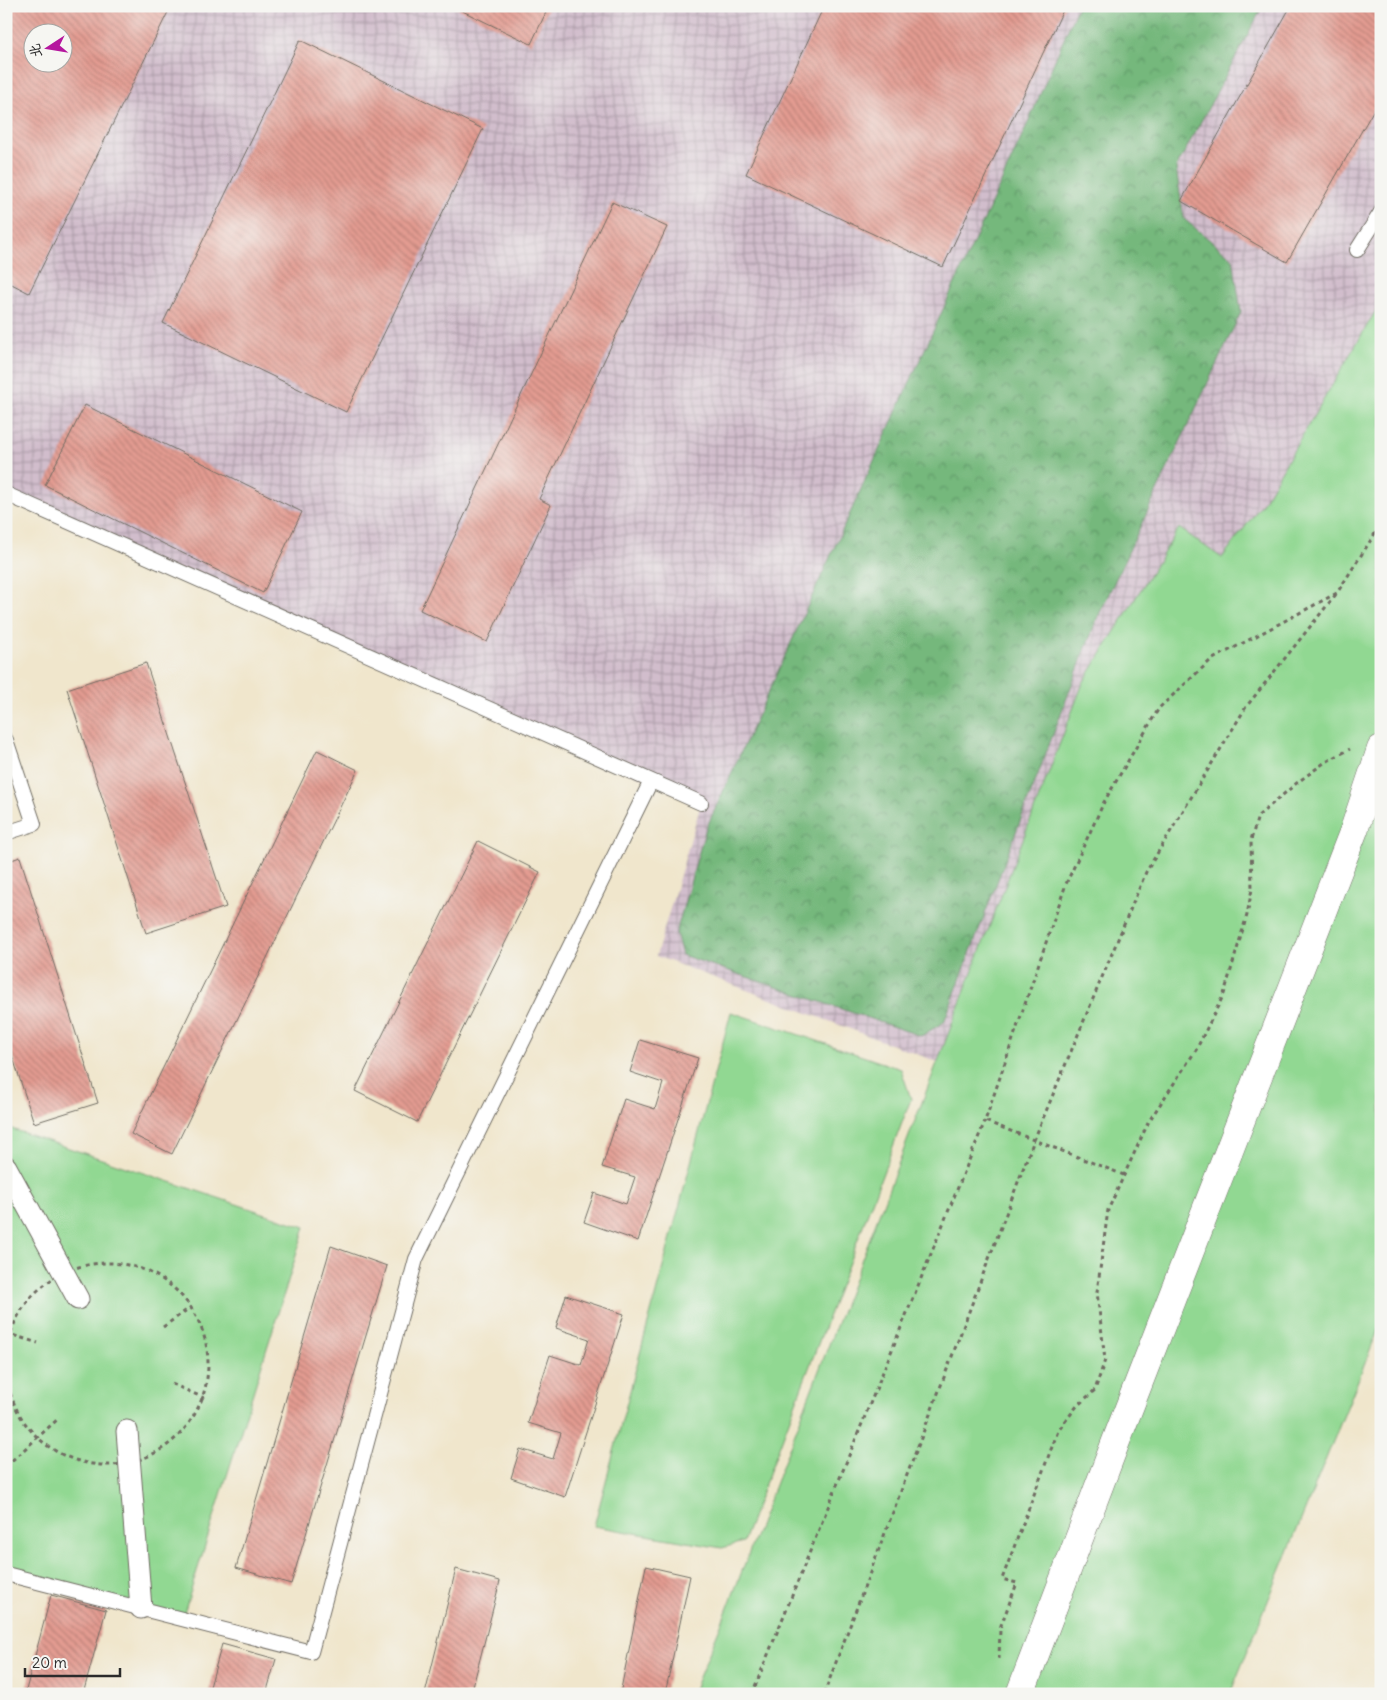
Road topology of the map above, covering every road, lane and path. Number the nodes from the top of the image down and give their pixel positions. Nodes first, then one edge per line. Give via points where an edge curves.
1 (1381, 212) edge
2 (1357, 250) dead end
3 (6, 494) edge
4 (1381, 524) edge
5 (1337, 592) junction
6 (6, 740) edge
7 (1368, 748) edge
8 (651, 781) dead end
9 (701, 803) dead end
10 (6, 833) edge
11 (985, 1121) junction
12 (1034, 1140) junction
13 (6, 1167) edge
14 (1124, 1175) junction
15 (63, 1272) junction
16 (78, 1299) dead end
17 (191, 1307) junction
18 (163, 1327) dead end
19 (6, 1333) edge
20 (11, 1334) junction
21 (38, 1343) dead end
22 (172, 1384) dead end
23 (204, 1398) junction
24 (59, 1418) dead end
25 (127, 1431) dead end
26 (38, 1439) junction
27 (130, 1464) junction
28 (6, 1466) edge
29 (6, 1574) edge
30 (141, 1608) junction
31 (997, 1667) dead end
32 (752, 1694) edge
33 (824, 1694) edge
34 (1020, 1694) edge

1 - 2 lane
3 - 9 lane
4 - 5 path
5 - 11 path via 1211,660 1159,708 1104,802 1066,884
5 - 12 path via 1246,707 1146,872
6 - 10 lane via 34,824
7 - 14 path via 1324,763 1258,816 1251,840 1249,906 1224,994 1196,1050 1149,1121
7 - 34 street via 1354,830
8 - 30 lane via 416,1259 311,1652
11 - 12 path
11 - 32 path
12 - 14 path
12 - 33 path
13 - 15 street
14 - 31 path via 1108,1210 1097,1292 1105,1360 1095,1390 1077,1406 1058,1431 1002,1578 1017,1583 1000,1628
15 - 16 street
15 - 17 path via 96,1262 130,1264 162,1277
15 - 20 path via 36,1290 17,1317
17 - 18 path
17 - 23 path via 204,1330 209,1364
19 - 20 path
20 - 21 path
20 - 26 path via 7,1348 7,1382 18,1412
22 - 23 path
23 - 27 path via 187,1428 162,1451
24 - 26 path
25 - 27 street
26 - 27 path via 65,1457 97,1466
26 - 28 path
27 - 30 street
29 - 30 lane

